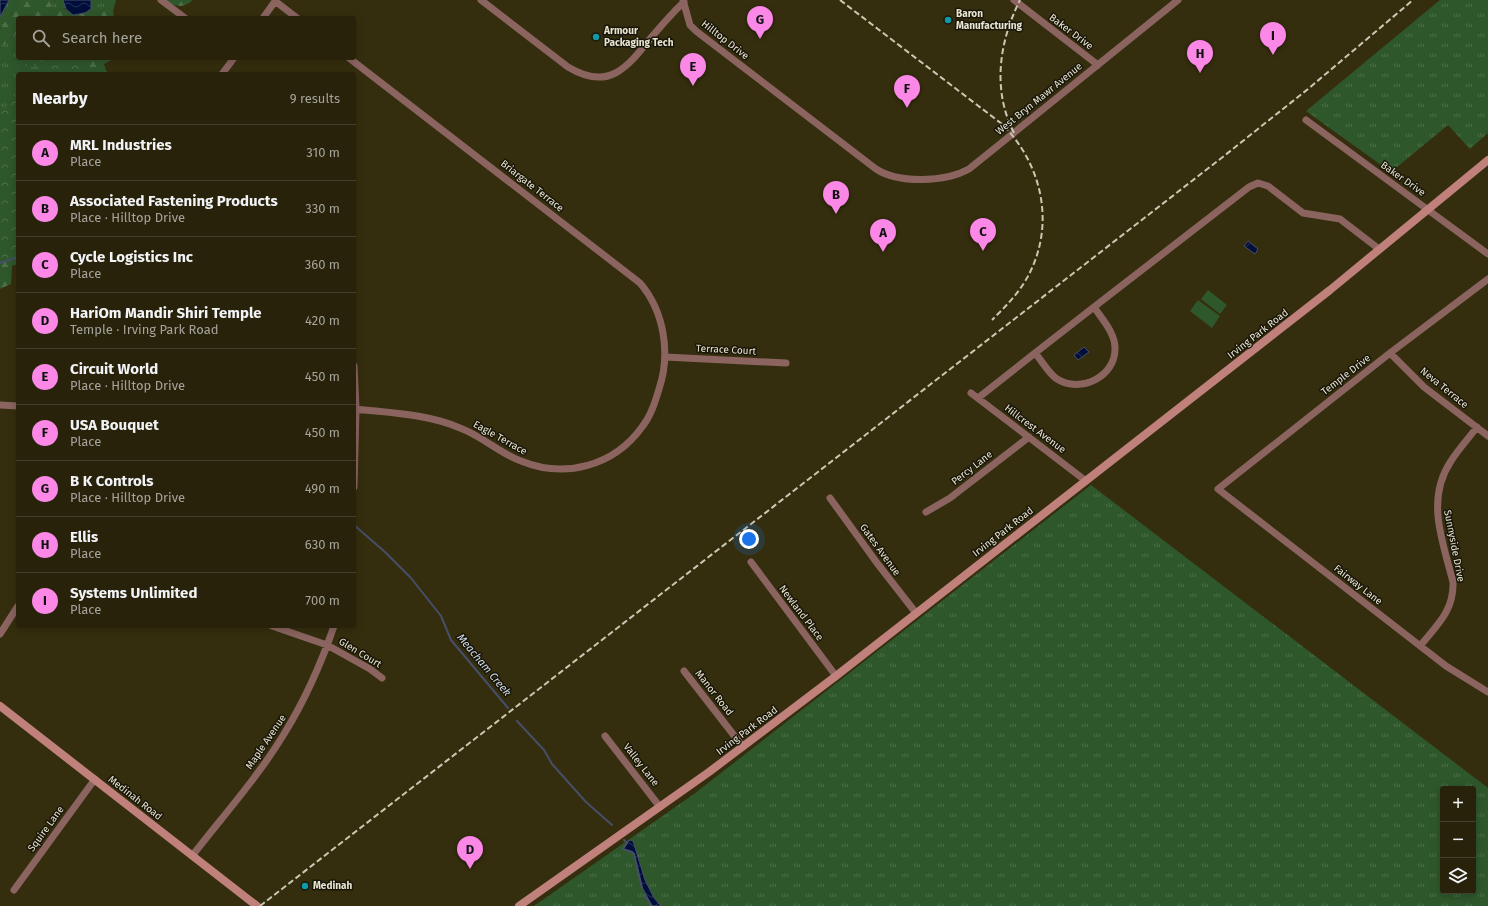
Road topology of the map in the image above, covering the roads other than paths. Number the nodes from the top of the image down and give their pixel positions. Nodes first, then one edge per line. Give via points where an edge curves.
1 (161, 0) edge
2 (481, 0) edge
3 (1014, 0) edge
4 (1178, 0) edge
5 (276, 1) edge
6 (684, 1) edge
7 (182, 16) edge
8 (265, 16) edge
9 (295, 16) edge
10 (232, 60) edge
11 (352, 60) edge
12 (1098, 65) junction
13 (224, 72) edge
14 (1306, 120) dead end
15 (1488, 160) edge
16 (899, 178) joint
17 (1429, 210) junction
18 (1379, 249) junction
19 (1488, 254) edge
20 (1488, 279) edge
21 (1094, 307) junction
22 (1036, 353) junction
23 (1390, 353) junction
24 (665, 356) junction
25 (786, 363) dead end
26 (971, 393) dead end
27 (978, 398) junction
28 (0, 405) edge
29 (16, 406) edge
30 (356, 409) edge
31 (1477, 428) junction
32 (1488, 436) edge
33 (1029, 437) junction
34 (564, 470) joint
35 (1086, 481) junction
36 (1218, 489) joint
37 (830, 498) dead end
38 (926, 512) dead end
39 (751, 562) dead end
40 (16, 609) edge
41 (916, 613) junction
42 (278, 628) edge
43 (333, 628) edge
44 (0, 634) edge
45 (327, 646) junction
46 (1420, 646) junction
47 (684, 671) dead end
48 (836, 676) junction
49 (382, 678) dead end
50 (1488, 692) edge
51 (0, 706) edge
52 (605, 736) dead end
53 (743, 747) junction
54 (95, 780) junction
55 (660, 807) junction
56 (192, 856) junction
57 (14, 890) dead end
58 (256, 906) edge
59 (519, 906) edge

1 - 7 street
2 - 6 street, Hilltop Drive via 568,68 579,74 598,77 622,71 630,64
3 - 12 street, Baker Drive
4 - 12 street, West Bryn Mawr Avenue
5 - 8 street
5 - 9 street
6 - 16 street, Hilltop Drive via 690,25 696,31 876,169
10 - 13 street
11 - 24 street, Briargate Terrace via 633,276 651,297 660,317
12 - 16 street, West Bryn Mawr Avenue via 969,169 945,178
14 - 17 street, Baker Drive
15 - 17 main road, Irving Park Road
17 - 18 main road, Irving Park Road
17 - 19 street, Baker Drive
18 - 21 street via 1340,219 1303,213 1268,186 1258,183 1248,187
18 - 35 main road, Irving Park Road
20 - 23 street, Temple Drive
21 - 22 street
21 - 22 street via 1111,332 1116,347 1113,363 1102,376 1086,384 1070,384 1056,379
22 - 27 street
23 - 31 street, Neva Terrace via 1424,386
23 - 36 street, Temple Drive
24 - 25 street, Terrace Court
24 - 34 street, Briargate Terrace via 663,378 643,427 619,450 603,460 577,469
26 - 27 street, Hillcrest Avenue
27 - 33 street, Hillcrest Avenue
28 - 29 street
30 - 34 street, Eagle Terrace via 414,415 443,422 478,436 521,462 541,468
31 - 32 street, Neva Terrace
31 - 46 street, Sunnyside Drive via 1451,461 1440,483 1436,503 1437,516 1453,582 1453,593 1448,611
33 - 35 street, Hillcrest Avenue
33 - 38 street, Percy Lane via 950,498
35 - 41 main road, Irving Park Road
36 - 46 street, Fairway Lane
37 - 41 street, Gates Avenue
39 - 48 street, Newland Place
40 - 44 street
41 - 48 main road, Irving Park Road
42 - 45 street, Glen Court
43 - 45 street, Maple Avenue
45 - 49 street, Glen Court
45 - 56 street, Maple Avenue via 307,695 284,736
46 - 50 street, Fairway Lane
47 - 53 street, Manor Road
48 - 53 main road, Irving Park Road
51 - 54 main road, Medinah Road
52 - 55 street, Valley Lane
53 - 55 main road, Irving Park Road
54 - 56 main road, Medinah Road
54 - 57 street, Squire Lane
55 - 59 main road, Irving Park Road
56 - 58 main road, Medinah Road

